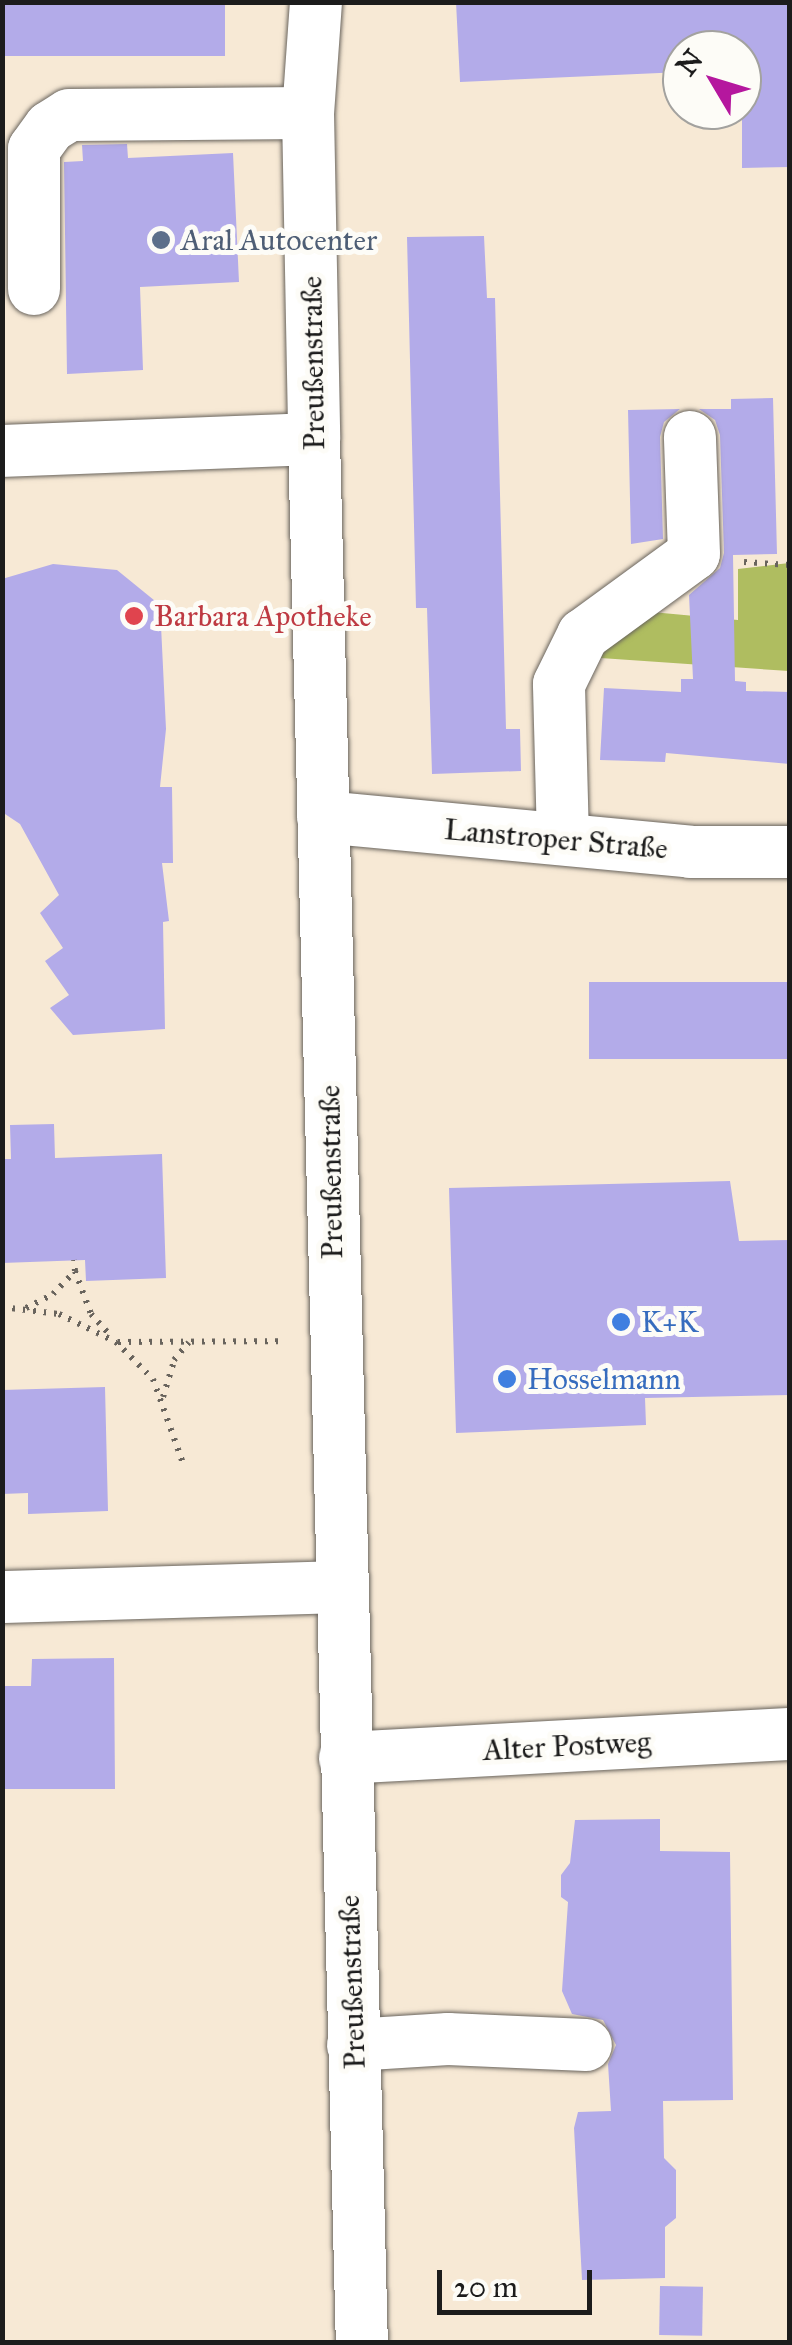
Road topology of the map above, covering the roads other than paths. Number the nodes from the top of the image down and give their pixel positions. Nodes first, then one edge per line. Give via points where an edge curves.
1 (316, 2) edge
2 (308, 113) junction
3 (34, 289) dead end
4 (690, 438) dead end
5 (314, 439) junction
6 (2, 451) edge
7 (323, 817) junction
8 (563, 839) junction
9 (790, 852) edge
10 (341, 1586) junction
11 (2, 1597) edge
12 (790, 1734) edge
13 (346, 1758) junction
14 (353, 2045) junction
15 (586, 2045) dead end
16 (362, 2342) edge

1 - 2 street, Preußenstraße
2 - 3 street via 69,115 50,127 34,149
2 - 5 street, Preußenstraße
4 - 8 street via 694,554 583,635 559,684
5 - 6 street
5 - 7 street, Preußenstraße
7 - 8 street, Lanstroper Straße
7 - 10 street, Preußenstraße
8 - 9 street, Lanstroper Straße via 690,852
10 - 11 street
10 - 13 street, Preußenstraße
12 - 13 street, Alter Postweg
13 - 14 street, Preußenstraße
14 - 15 street via 448,2039
14 - 16 street, Preußenstraße

